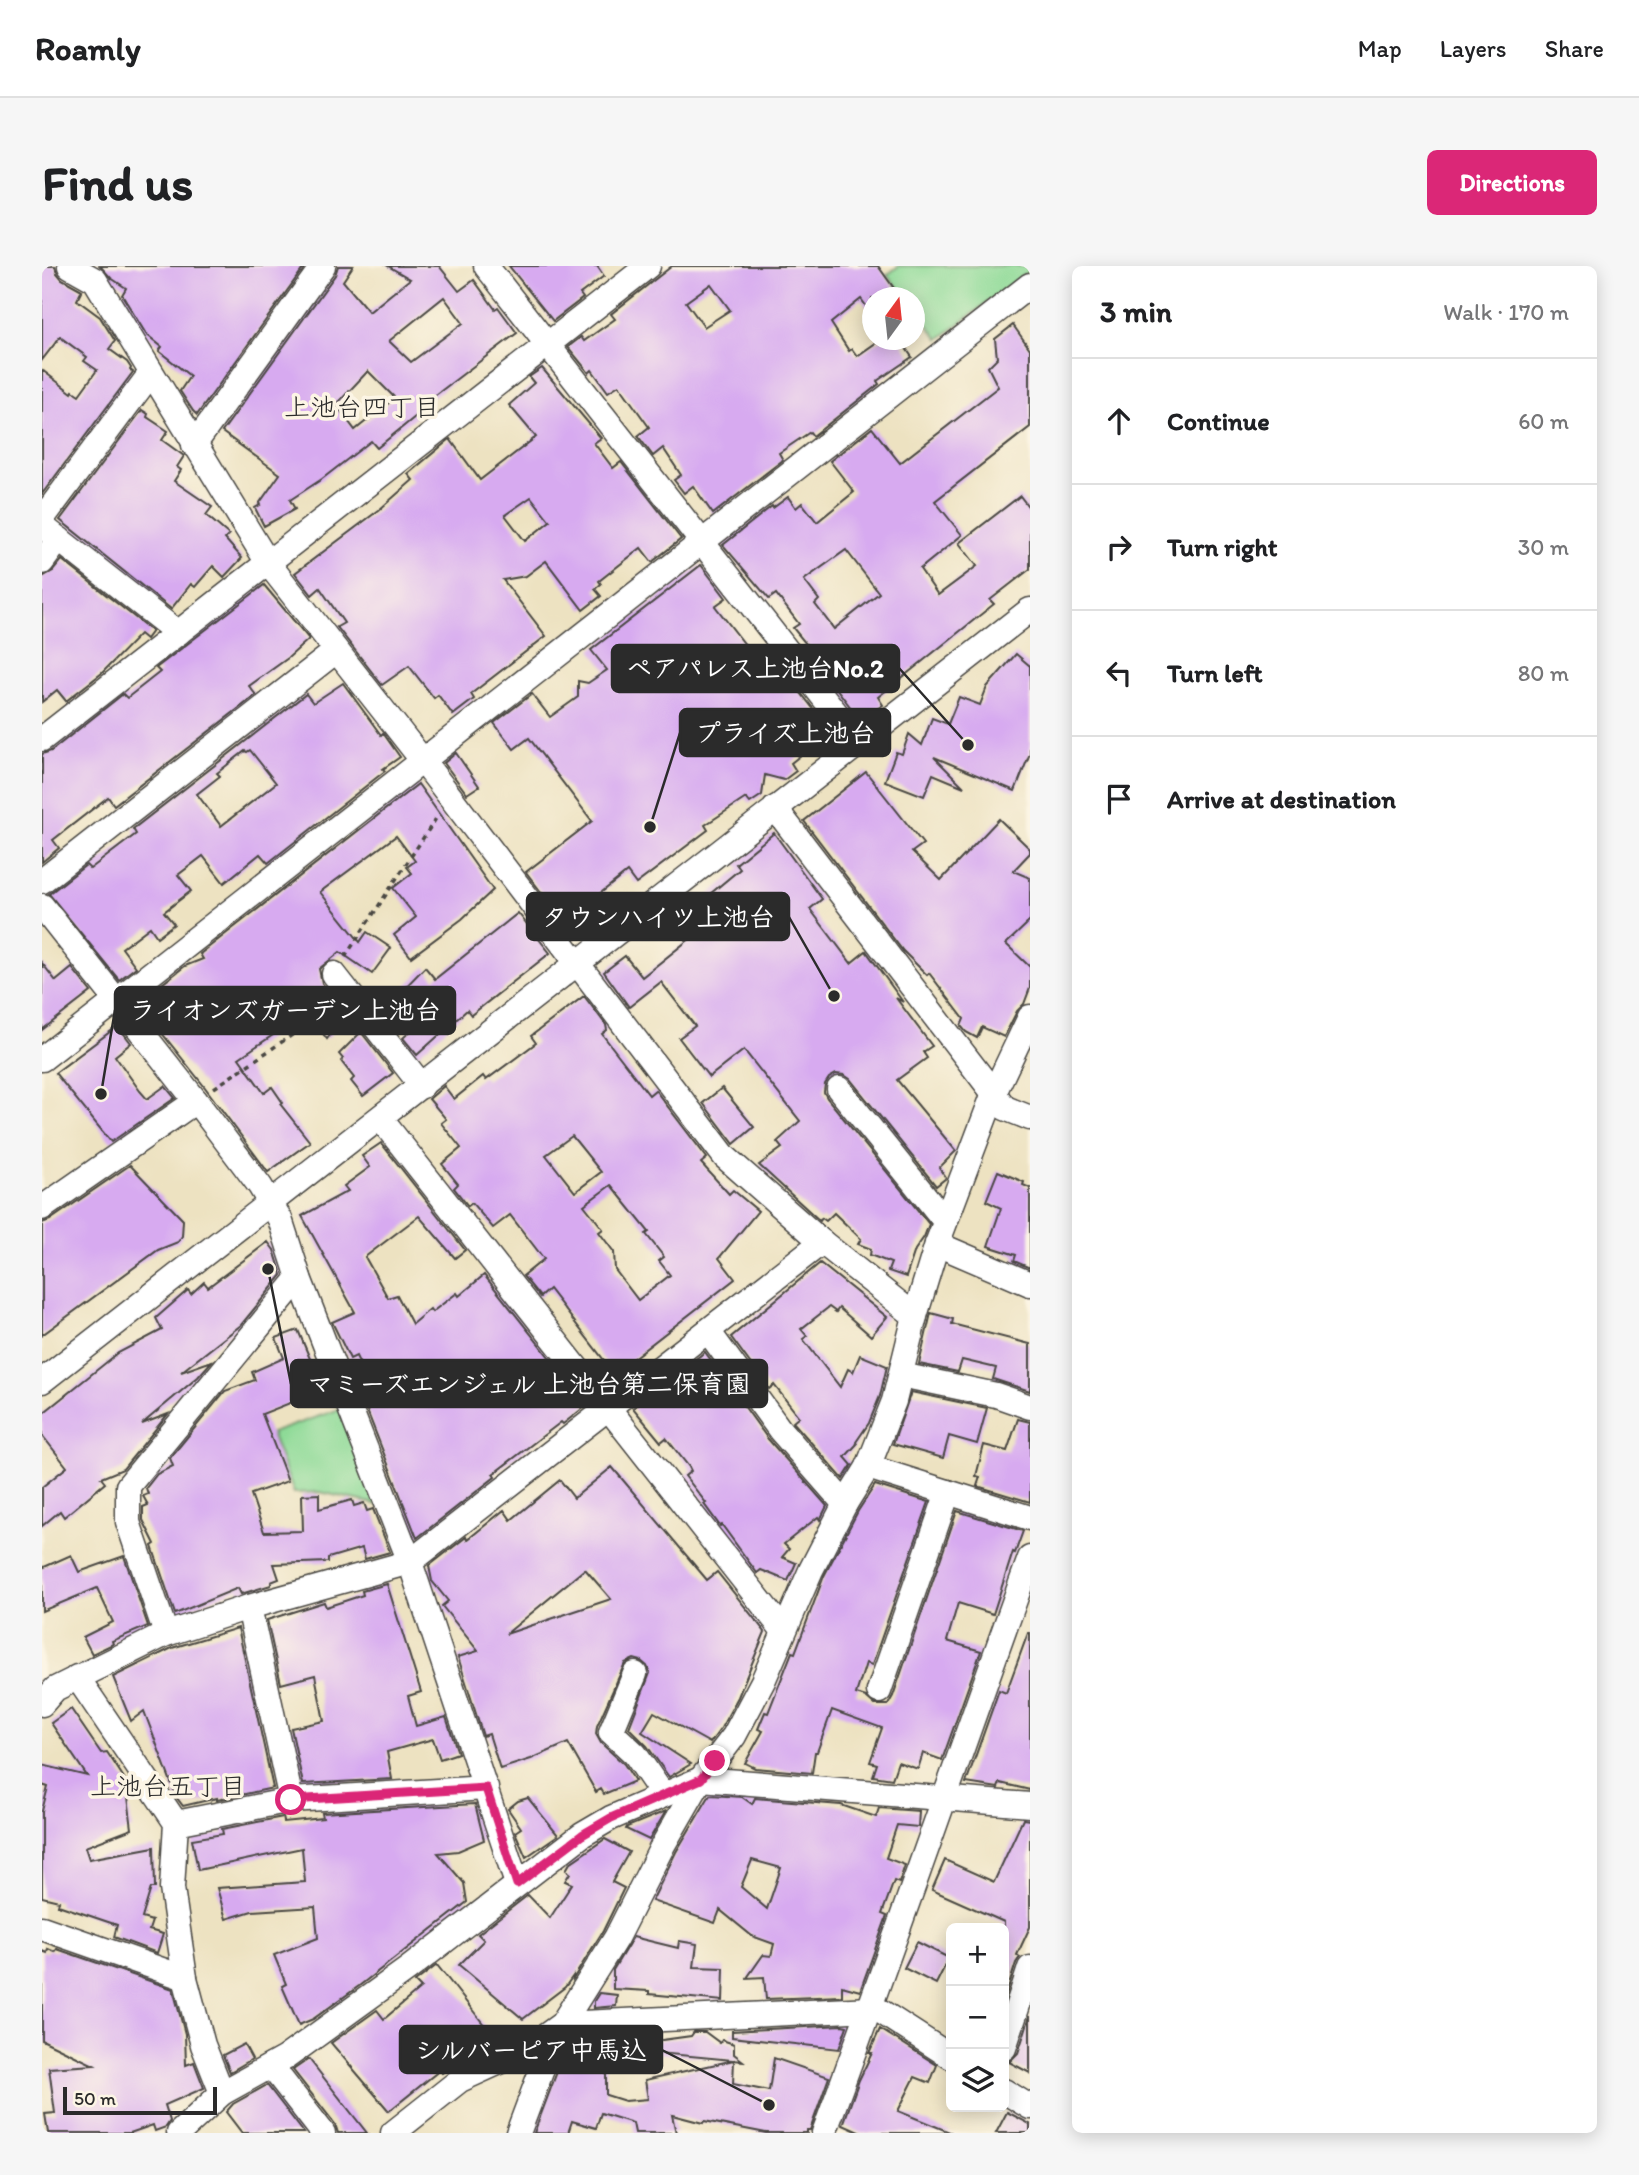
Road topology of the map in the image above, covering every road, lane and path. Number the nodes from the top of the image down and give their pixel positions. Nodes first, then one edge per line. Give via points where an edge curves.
1 (70, 266) edge
2 (323, 266) edge
3 (486, 266) edge
4 (648, 266) edge
5 (1030, 285) edge
6 (547, 345) junction
7 (151, 373) junction
8 (194, 445) junction
9 (42, 519) edge
10 (50, 533) edge
11 (703, 542) junction
12 (42, 562) edge
13 (268, 563) junction
14 (1030, 610) edge
15 (178, 633) junction
16 (336, 651) junction
17 (42, 739) edge
18 (860, 744) junction
19 (423, 761) junction
20 (775, 808) junction
21 (42, 881) edge
22 (42, 906) edge
23 (577, 963) junction
24 (334, 974) dead end
25 (115, 1001) junction
26 (1030, 1017) edge
27 (42, 1059) edge
28 (422, 1086) junction
29 (839, 1089) dead end
30 (994, 1093) junction
31 (196, 1101) junction
32 (380, 1118) junction
33 (1030, 1118) edge
34 (271, 1202) junction
35 (42, 1208) edge
36 (941, 1233) junction
37 (822, 1242) junction
38 (299, 1278) junction
39 (1030, 1284) edge
40 (915, 1316) junction
41 (708, 1331) junction
42 (901, 1375) junction
43 (42, 1381) edge
44 (1030, 1406) edge
45 (610, 1407) junction
46 (868, 1466) junction
47 (948, 1492) junction
48 (845, 1504) junction
49 (1030, 1518) edge
50 (1030, 1558) edge
51 (410, 1562) junction
52 (249, 1607) junction
53 (783, 1630) junction
54 (166, 1634) junction
55 (635, 1674) dead end
56 (78, 1677) junction
57 (879, 1691) dead end
58 (42, 1703) edge
59 (701, 1779) junction
60 (486, 1788) junction
61 (663, 1795) junction
62 (944, 1797) junction
63 (291, 1800) junction
64 (1030, 1805) edge
65 (176, 1823) junction
66 (517, 1884) junction
67 (42, 1927) edge
68 (1030, 1968) edge
69 (185, 1978) junction
70 (871, 2009) junction
71 (559, 2027) junction
72 (1009, 2033) edge
73 (946, 2054) edge
74 (271, 2066) junction
75 (222, 2093) junction
76 (1009, 2094) edge
77 (1030, 2107) edge
78 (179, 2133) edge
79 (323, 2133) edge
80 (393, 2133) edge
81 (518, 2133) edge
82 (824, 2133) edge

1 - 7 street via 94,280
2 - 8 street
3 - 6 street
4 - 6 street
5 - 11 street
6 - 11 street
6 - 13 street
7 - 8 street
7 - 9 street
8 - 13 street
10 - 12 street
10 - 15 street
11 - 18 street
11 - 19 street
13 - 15 street
13 - 16 street
14 - 18 street
15 - 17 street
16 - 19 street
16 - 21 street
18 - 20 street
19 - 23 street
19 - 25 street
20 - 23 street
20 - 30 street
22 - 25 street
23 - 28 street
23 - 37 street via 725,1157
24 - 28 street
25 - 27 street
25 - 31 street
26 - 30 street
28 - 32 street
29 - 36 street
30 - 33 street via 1006,1108
30 - 36 street
31 - 34 street
31 - 35 street
32 - 34 street
32 - 45 street
34 - 38 street
34 - 43 street
36 - 39 street
36 - 40 street
37 - 40 street
37 - 41 street
38 - 51 street
38 - 54 street via 128,1486 128,1522
40 - 42 street
41 - 45 street
41 - 48 street via 780,1430
42 - 44 street
42 - 46 street
45 - 51 street
45 - 53 street
46 - 47 street
46 - 48 street
47 - 49 street
47 - 57 street
48 - 53 street
50 - 62 street
51 - 52 street
51 - 60 street
52 - 54 street
52 - 63 street
53 - 59 street via 734,1736
54 - 56 street
55 - 61 street via 611,1732 635,1754
56 - 58 street via 55,1689
56 - 65 street
59 - 61 street
59 - 62 street
59 - 71 street via 616,1938
60 - 63 street
60 - 66 street
61 - 66 street via 582,1835
62 - 64 street
62 - 70 street
63 - 65 street
65 - 69 street via 172,1888
66 - 74 street via 408,1969
67 - 69 street
68 - 72 street
69 - 75 street via 202,2045
70 - 71 street
70 - 73 street
70 - 82 street
71 - 80 street via 526,2050 460,2080
71 - 81 street
74 - 75 street
74 - 79 street
75 - 78 street
76 - 77 street

